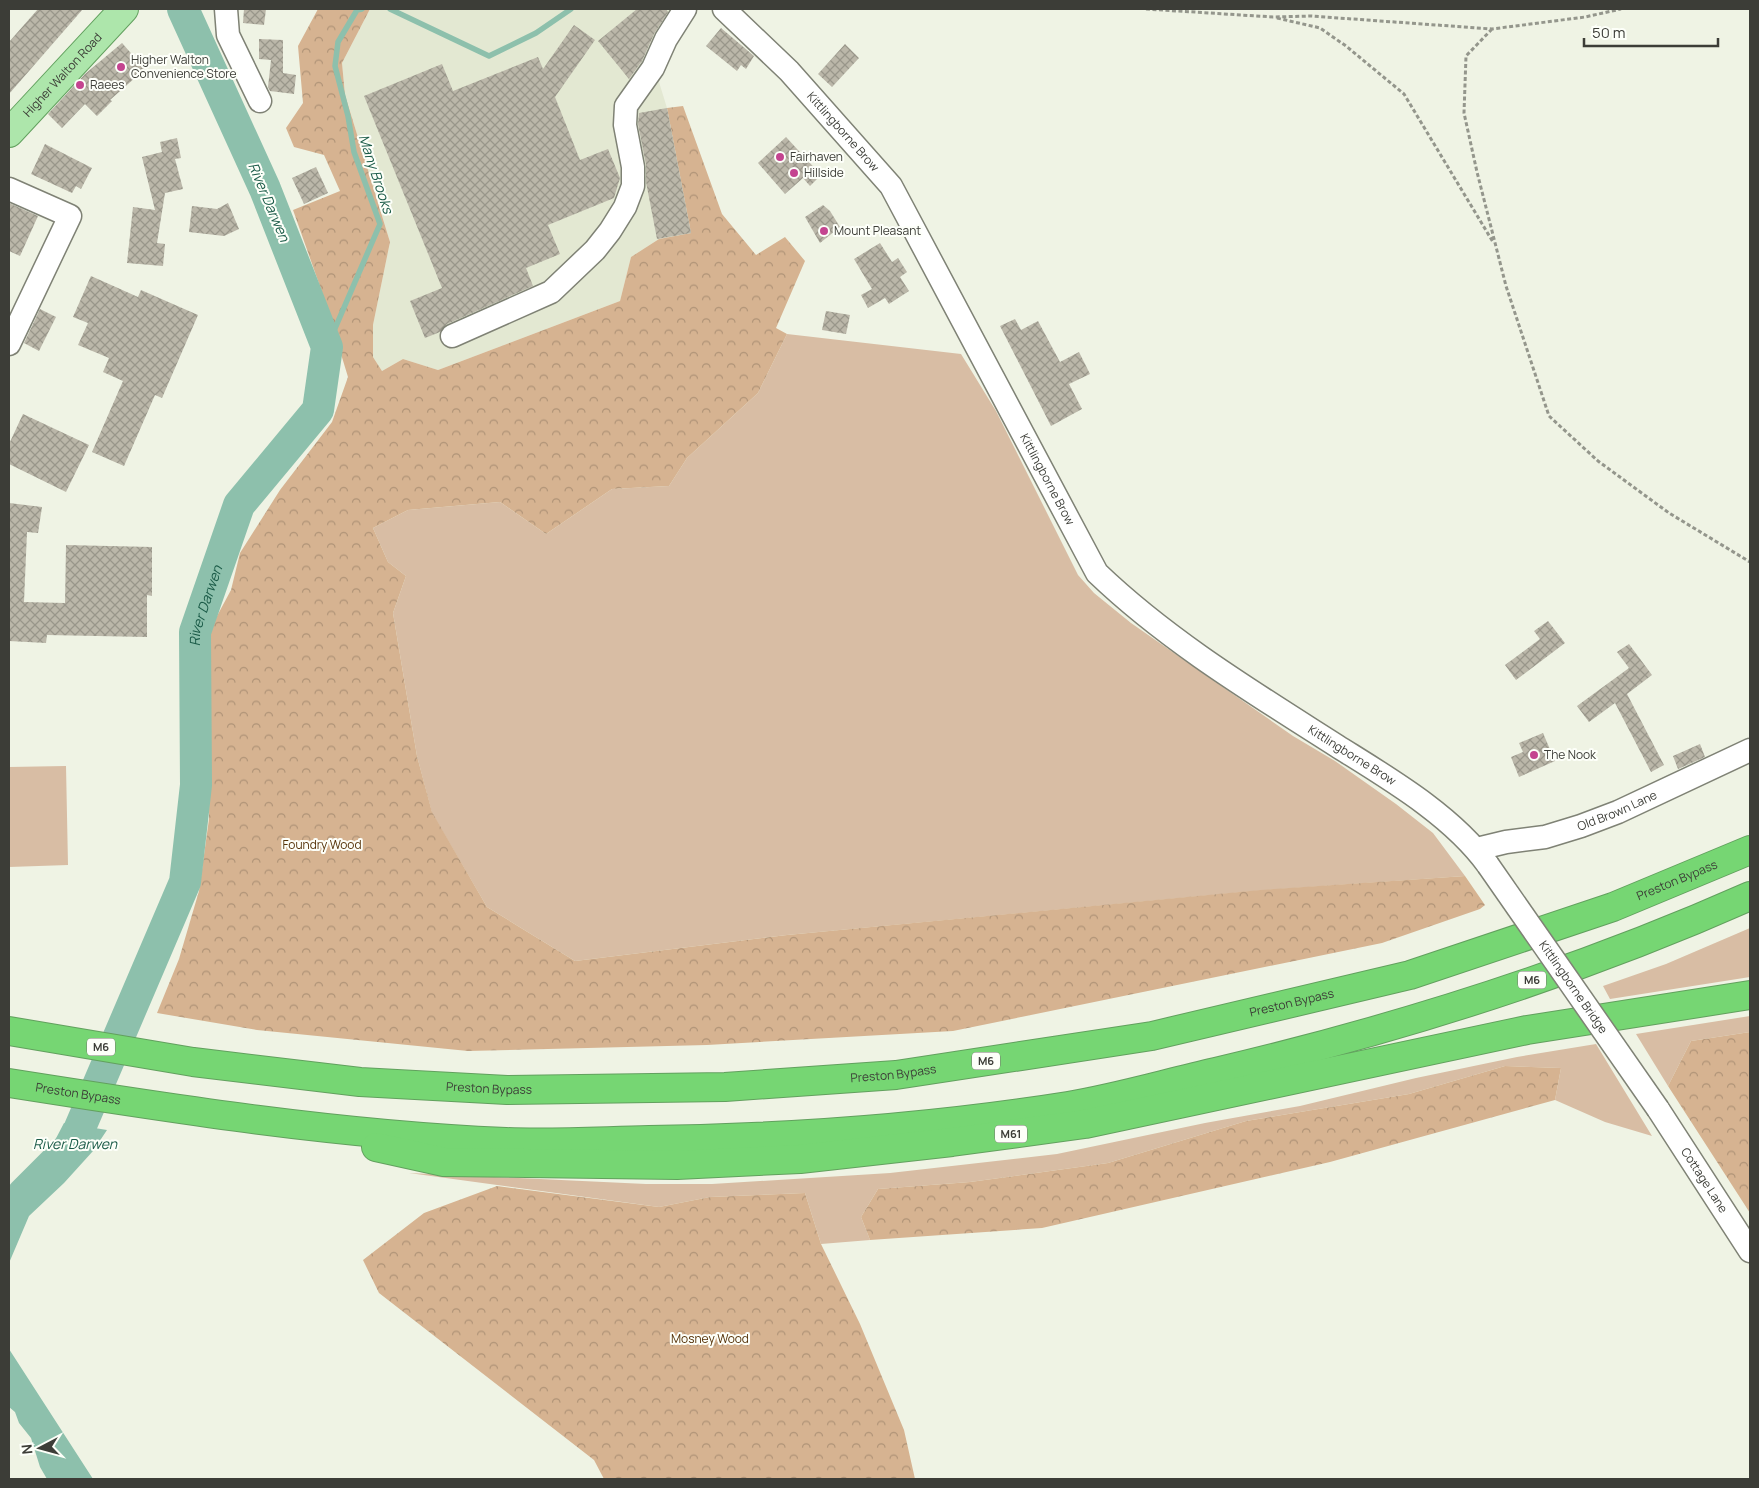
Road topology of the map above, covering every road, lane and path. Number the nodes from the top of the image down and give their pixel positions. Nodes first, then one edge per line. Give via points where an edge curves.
1 (226, 9) edge
2 (685, 9) edge
3 (724, 9) edge
4 (1146, 9) edge
5 (1621, 9) edge
6 (117, 11) edge
7 (1273, 17) junction
8 (1492, 29) junction
9 (260, 101) dead end
10 (9, 132) edge
11 (9, 189) edge
12 (1496, 247) junction
13 (452, 336) dead end
14 (9, 344) edge
15 (1750, 562) edge
16 (1750, 750) edge
17 (1750, 850) edge
18 (1482, 857) junction
19 (1750, 896) edge
20 (1750, 995) edge
21 (9, 1031) edge
22 (9, 1083) edge
23 (1658, 1110) joint
24 (265, 1121) junction
25 (1750, 1250) edge

1 - 9 street via 228,36
2 - 13 street via 653,68 626,106 625,125 633,186 610,231 551,292
3 - 18 street, Kittlingborne Brow via 789,71 891,186 1097,573 1172,635 1421,801
4 - 7 path
5 - 8 path
6 - 10 main road, Higher Walton Road
7 - 8 path via 1311,16
7 - 12 path via 1320,28 1404,94
8 - 12 path via 1466,56 1464,113
11 - 14 street via 70,216
12 - 15 path via 1549,416 1598,461 1669,513
16 - 18 street, Old Brown Lane via 1618,812 1544,837 1506,842
17 - 21 highway, Preston Bypass / M6 via 1613,907 1410,975 1152,1036 896,1075 725,1087 507,1090 360,1082 193,1062
18 - 23 street, Kittlingborne Bridge, bridge
19 - 24 highway, M6 via 1685,925 1490,995 1308,1050 1072,1105 954,1122 758,1138 509,1142 348,1132
20 - 24 highway, M61 via 1527,1030 1085,1124 800,1159 677,1165 444,1162
22 - 24 highway, Preston Bypass / M6
23 - 25 street, Cottage Lane

